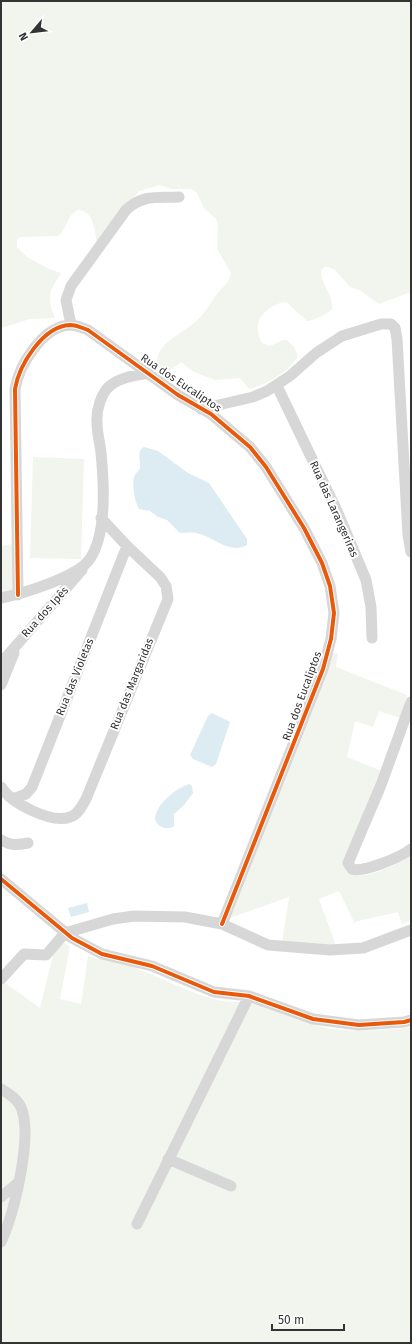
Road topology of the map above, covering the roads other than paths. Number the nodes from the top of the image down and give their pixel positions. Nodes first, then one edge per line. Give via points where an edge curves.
1 (180, 197) dead end
2 (71, 325) junction
3 (149, 373) junction
4 (277, 386) junction
5 (201, 409) junction
6 (101, 518) junction
7 (127, 546) junction
8 (411, 552) edge
9 (89, 561) junction
10 (18, 595) junction
11 (1, 598) edge
12 (372, 638) dead end
13 (19, 641) junction
14 (1, 663) edge
15 (1, 685) edge
16 (411, 702) edge
17 (1, 787) edge
18 (18, 802) junction
19 (1, 840) edge
20 (28, 844) dead end
21 (411, 849) edge
22 (1, 879) edge
23 (222, 924) junction
24 (411, 930) edge
25 (65, 933) junction
26 (1, 979) edge
27 (249, 996) junction
28 (411, 1020) edge
29 (1, 1088) edge
30 (168, 1159) junction
31 (18, 1182) junction
32 (231, 1186) dead end
33 (1, 1197) edge
34 (137, 1224) dead end
35 (1, 1242) edge

1 - 2 street via 144,198 137,200 126,210 71,286 66,300
2 - 3 street, Rua dos Eucaliptos via 88,330
2 - 10 street via 62,327 40,340 17,377 14,410
3 - 5 street, Rua dos Eucaliptos
3 - 6 street, Rua dos Ipês via 110,385 101,400 97,423 101,454
4 - 5 street via 253,397
4 - 8 street via 316,353 342,336 381,324 392,324 397,339
4 - 12 street, Rua das Larangeriras via 366,580 372,607
5 - 23 street, Rua dos Eucaliptos via 232,430 250,447 282,491 322,563 330,586 334,613 324,669
6 - 7 street, Rua das Margaridas
6 - 9 street, Rua dos Ipês via 97,545
7 - 18 street, Rua das Violetas via 32,787
7 - 18 street, Rua das Margaridas via 160,577 166,586 168,599 81,808 71,817 52,817 35,812
9 - 10 street via 67,575
9 - 13 street, Rua dos Ipês
10 - 11 street
13 - 14 street, Rua dos Ipês
13 - 15 street
16 - 21 street via 381,785 348,863 352,869 362,870 401,856
17 - 18 street, Rua das Margaridas
19 - 20 street via 9,845
22 - 25 street
23 - 24 street via 268,945 330,950 363,948
23 - 25 street via 185,916 134,916 113,919
25 - 26 street via 46,955 24,954
25 - 27 street via 82,945 102,954 152,966 214,992
27 - 28 street via 321,1020 359,1025
27 - 30 street
29 - 31 street via 16,1100 23,1110 24,1134
30 - 32 street
30 - 34 street
31 - 33 street
31 - 35 street

